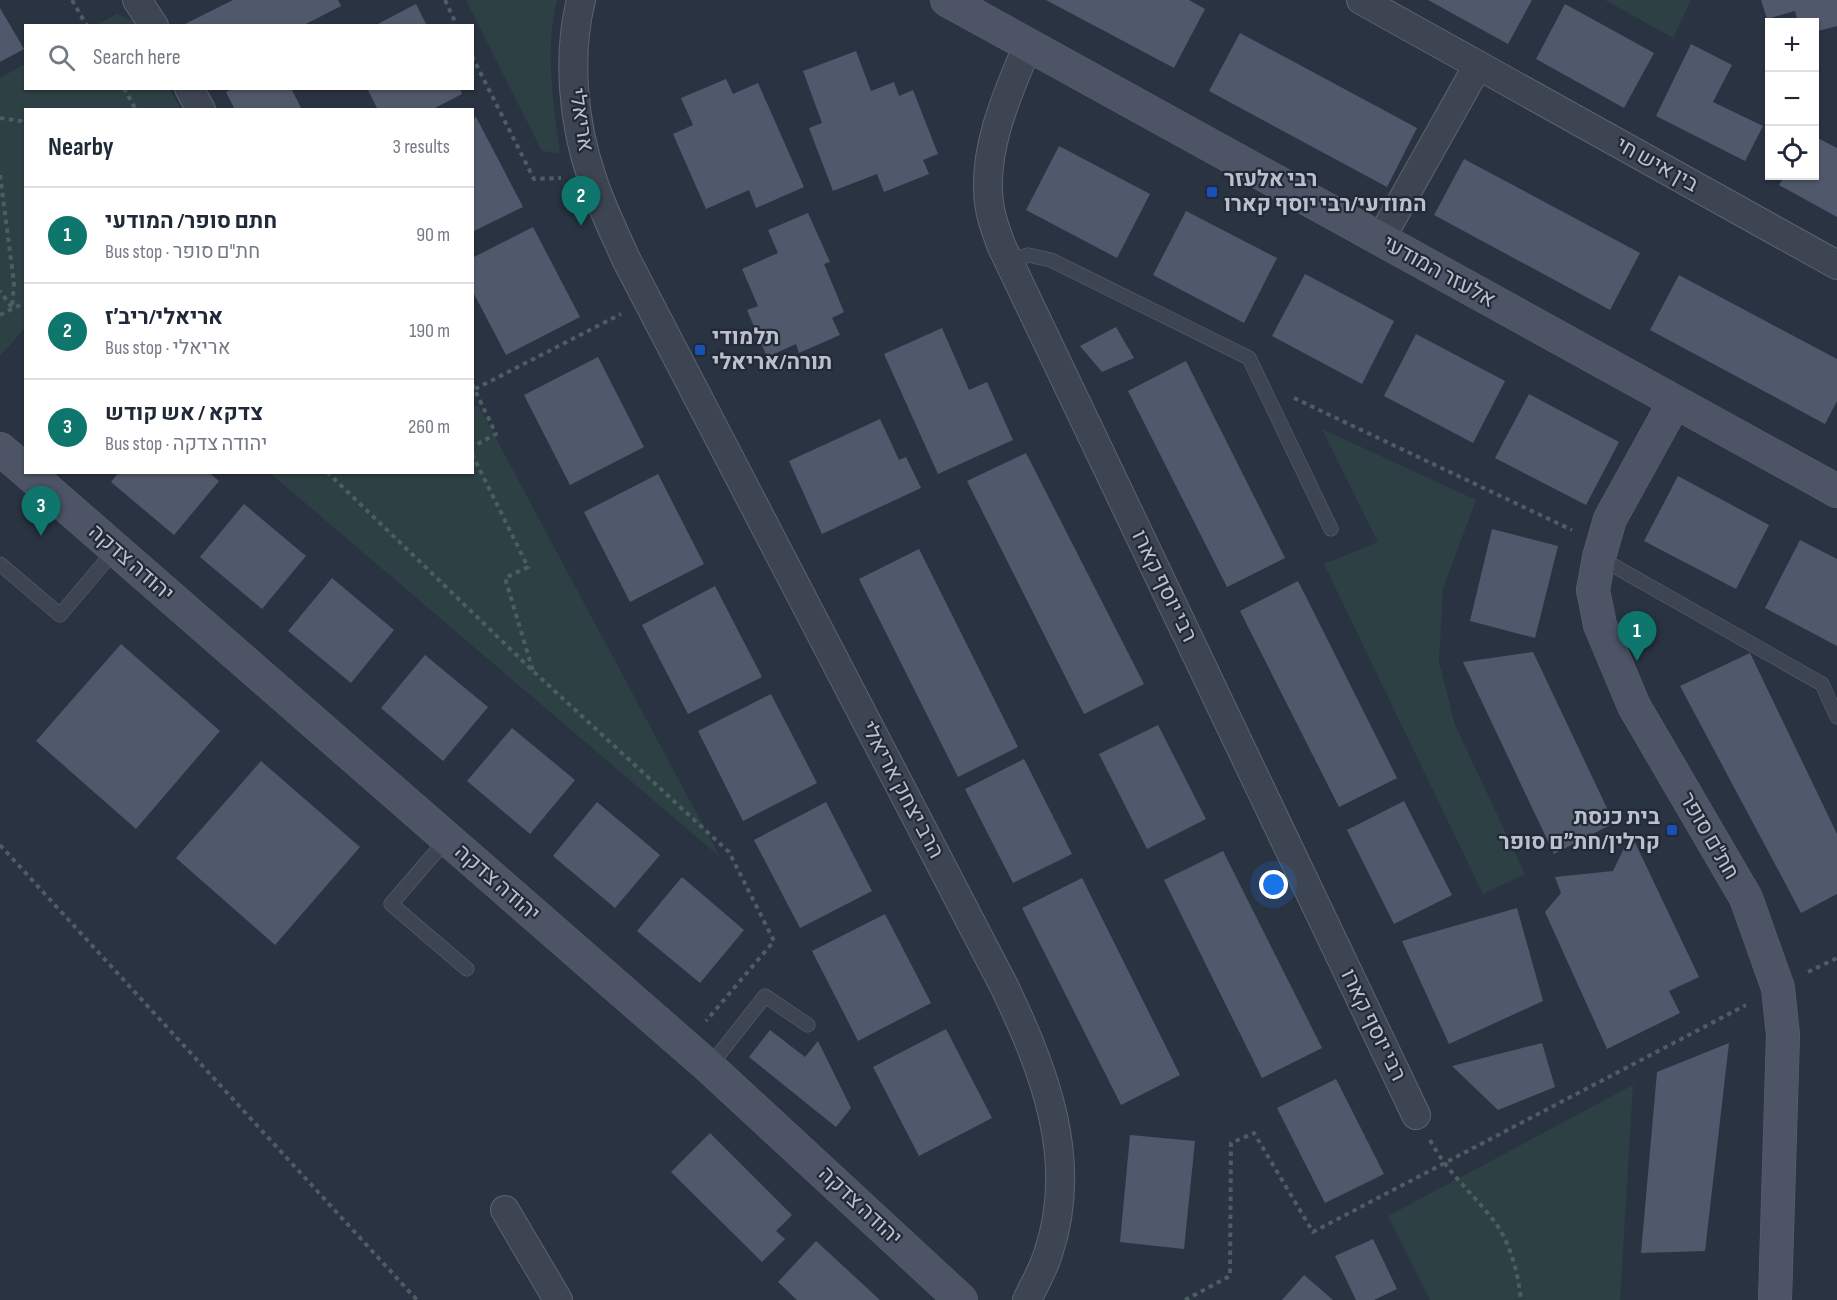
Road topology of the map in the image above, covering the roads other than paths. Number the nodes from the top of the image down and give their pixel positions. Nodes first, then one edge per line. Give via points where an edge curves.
1 (137, 0) edge
2 (581, 0) edge
3 (947, 0) edge
4 (1360, 0) edge
5 (153, 24) edge
6 (1028, 45) junction
7 (1478, 65) junction
8 (190, 90) edge
9 (200, 108) edge
10 (1380, 240) junction
11 (1008, 261) junction
12 (1837, 265) edge
13 (647, 301) joint
14 (1674, 403) junction
15 (0, 449) edge
16 (24, 470) edge
17 (28, 474) edge
18 (1837, 491) edge
19 (1331, 529) dead end
20 (116, 550) junction
21 (1600, 551) junction
22 (0, 564) edge
23 (1837, 717) edge
24 (447, 839) junction
25 (467, 969) dead end
26 (808, 1024) dead end
27 (709, 1067) junction
28 (1416, 1115) road end
29 (505, 1210) dead end
30 (558, 1300) edge
31 (961, 1300) edge
32 (1028, 1300) edge
33 (1775, 1300) edge

1 - 5 street
2 - 13 street, אריאלי via 576,20 574,71 579,124 591,177
3 - 6 street, אלעזר המודעי
4 - 7 street, בין איש חי
6 - 10 street, אלעזר המודעי
6 - 11 street, רבי יוסף קארו via 1001,106 987,182 990,210
7 - 10 street
7 - 12 street, בין איש חי
8 - 9 street
10 - 14 street, אלעזר המודעי
11 - 19 lane via 1028,255 1051,260 1249,358
11 - 28 street, רבי יוסף קארו
13 - 32 street, הרב יצחק אריאלי via 1034,1048 1052,1106 1061,1161 1059,1205 1048,1254
14 - 18 street, אלעזר המודעי
14 - 21 street, חת"ם סופר via 1610,519
15 - 16 street, יהודה צדקה
17 - 20 street, יהודה צדקה
20 - 22 lane via 60,615
20 - 24 street, יהודה צדקה
21 - 23 lane via 1822,684
21 - 33 street, חת"ם סופר via 1593,590 1604,635 1634,706 1746,898 1778,988 1783,1035
24 - 25 lane via 392,904
24 - 27 street, יהודה צדקה
26 - 27 lane via 765,996
27 - 31 street, יהודה צדקה
29 - 30 street

